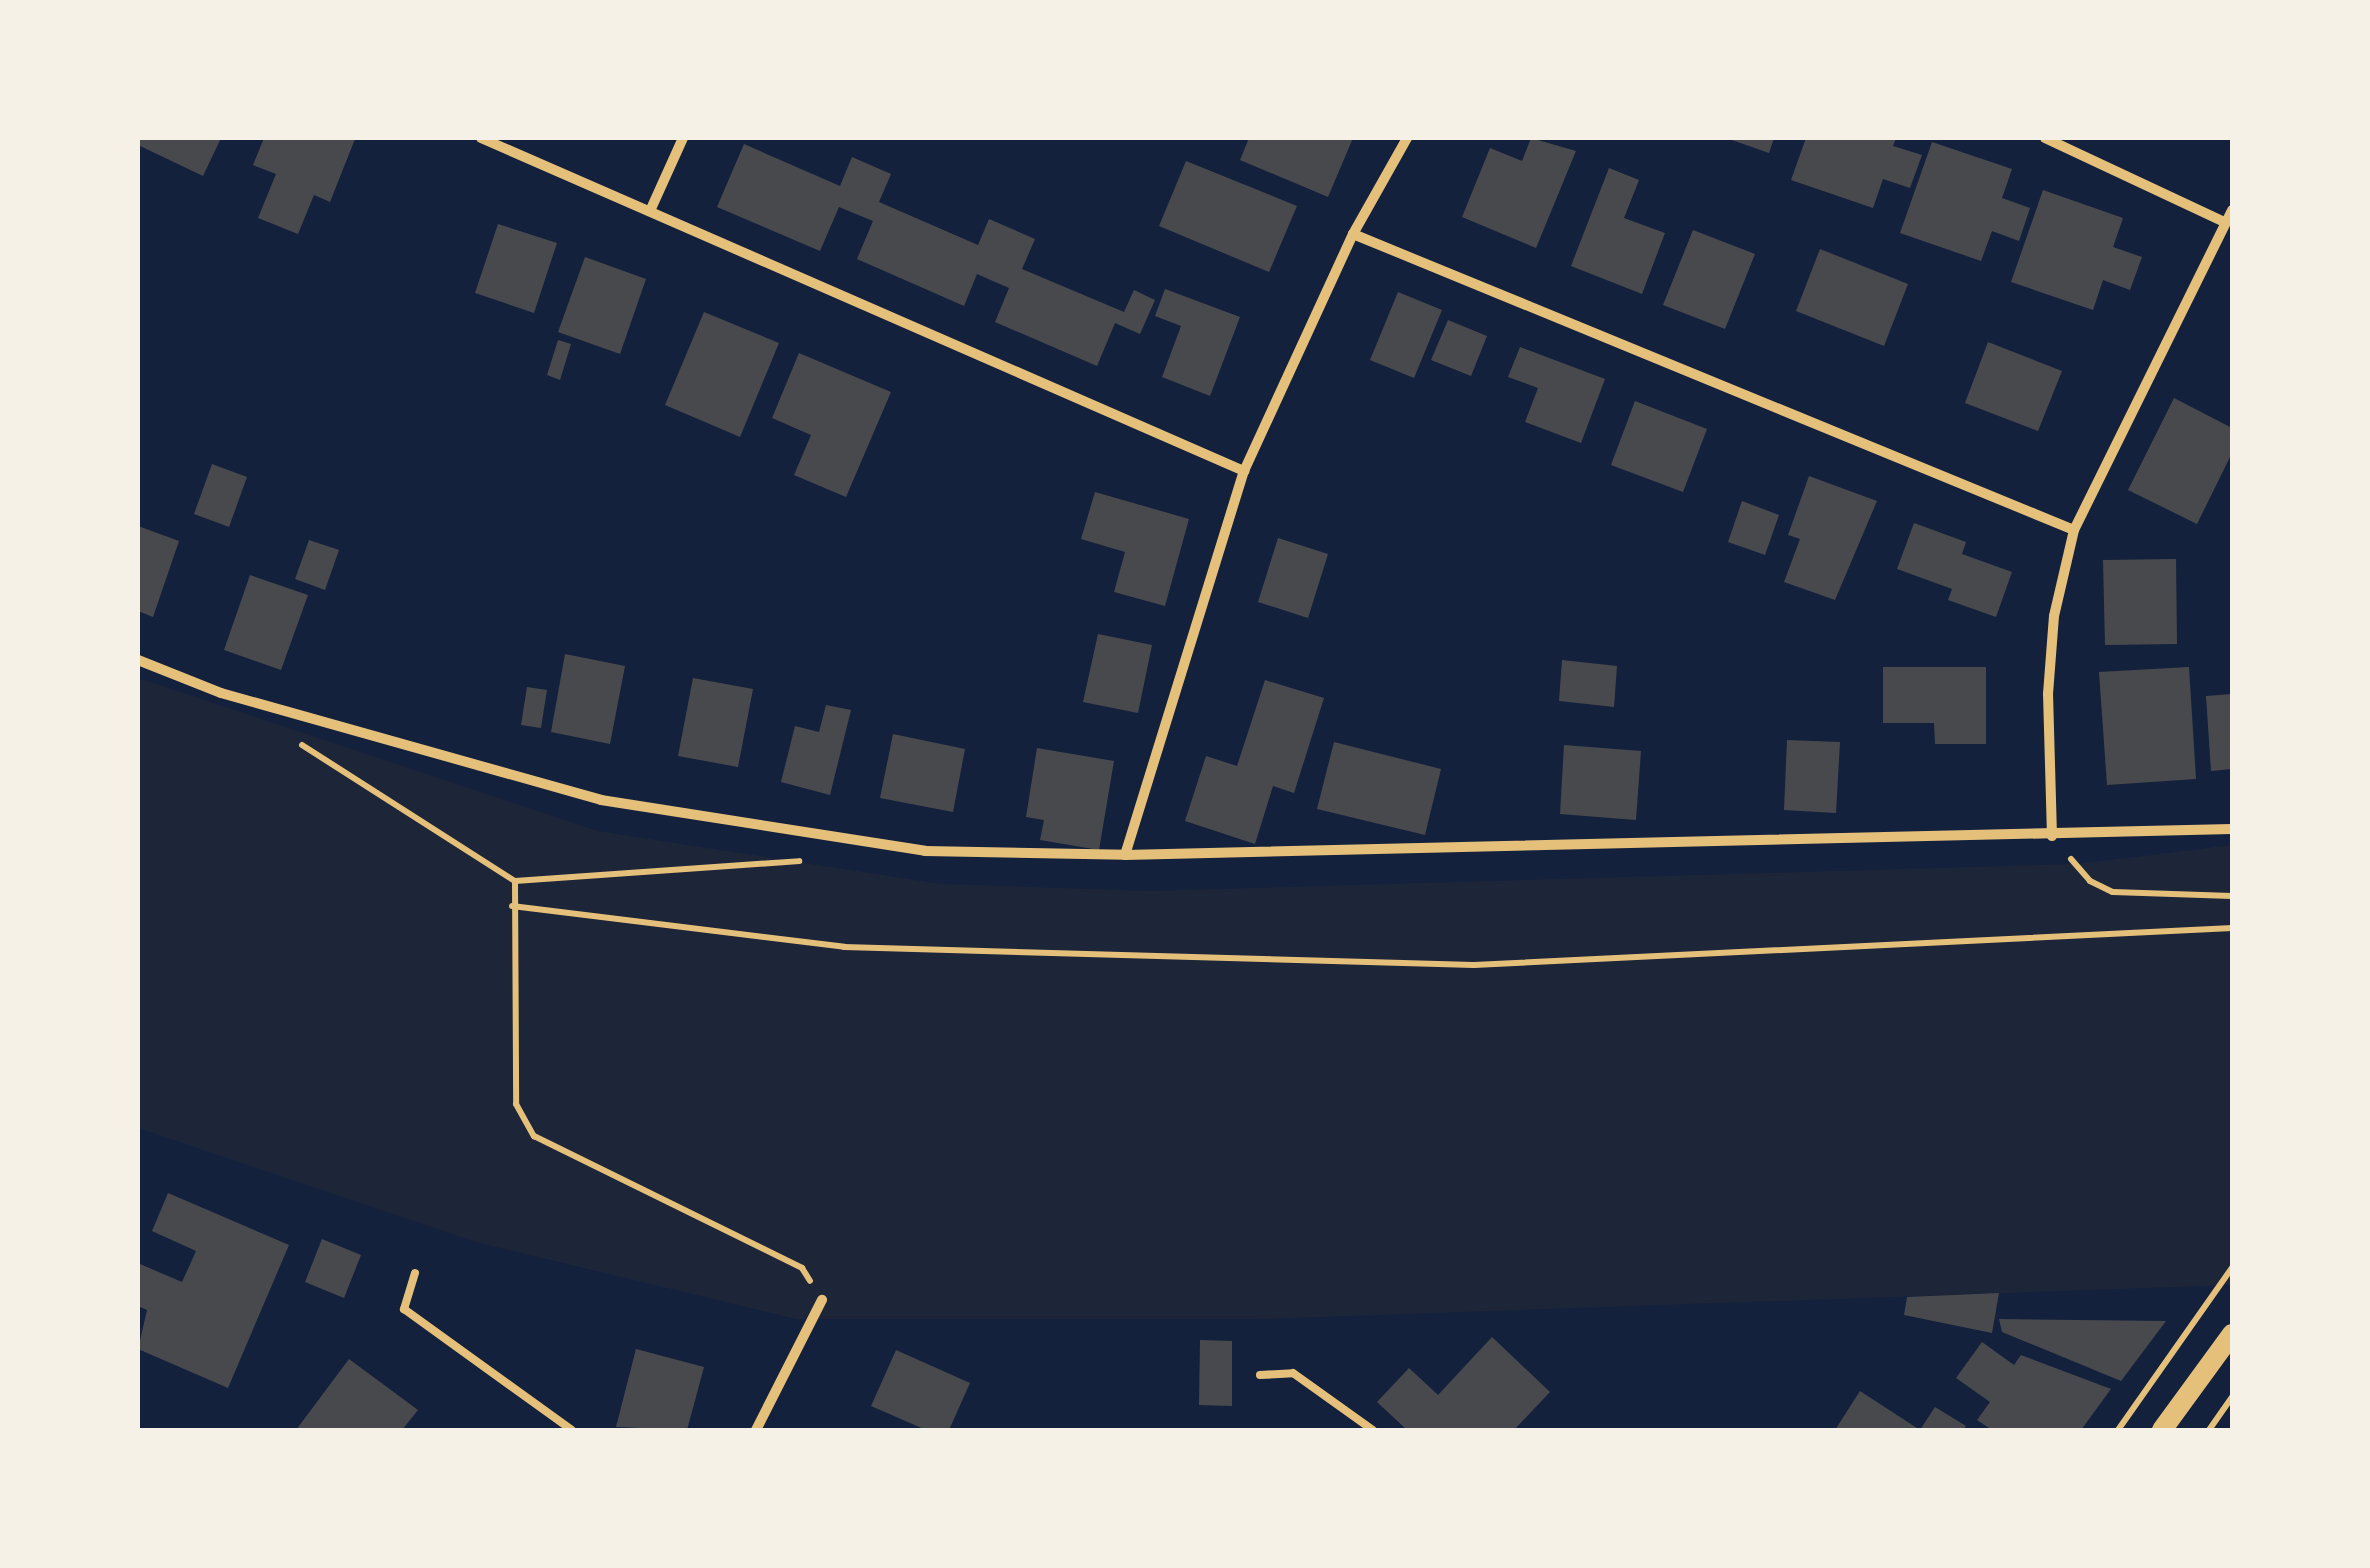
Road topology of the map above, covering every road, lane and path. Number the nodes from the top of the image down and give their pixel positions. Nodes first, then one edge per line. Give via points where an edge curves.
1 (481, 138) edge
2 (683, 138) edge
3 (1407, 138) edge
4 (2046, 138) edge
5 (2232, 210) edge
6 (650, 211) junction
7 (2228, 224) edge
8 (1354, 234) junction
9 (1244, 471) junction
10 (2074, 530) junction
11 (138, 660) edge
12 (286, 735) dead end
13 (2232, 829) edge
14 (2052, 836) junction
15 (1126, 854) junction
16 (808, 860) dead end
17 (515, 882) junction
18 (2232, 896) edge
19 (512, 906) junction
20 (2232, 928) edge
21 (2232, 1268) edge
22 (415, 1274) dead end
23 (822, 1300) joint
24 (2232, 1334) edge
25 (1260, 1374) dead end
26 (2232, 1397) edge
27 (572, 1430) edge
28 (756, 1430) edge
29 (1373, 1430) edge
30 (2118, 1430) edge
31 (2162, 1430) edge
32 (2209, 1430) edge

1 - 6 street
2 - 6 street
3 - 8 street
4 - 7 street
5 - 7 street
6 - 9 street
7 - 10 street
8 - 9 street
8 - 10 street
9 - 15 street
10 - 14 street via 2054,616 2048,694
11 - 15 street via 220,693 602,800 925,851
12 - 17 path
13 - 14 street
14 - 15 street
14 - 18 path via 2090,881 2113,892
16 - 17 path
17 - 19 path
19 - 20 path via 844,947 1474,965
19 - 23 path via 516,1104 534,1136 802,1268
21 - 30 path
22 - 27 lane via 404,1309
23 - 28 street
24 - 31 main road
25 - 29 lane via 1293,1373
26 - 32 path

